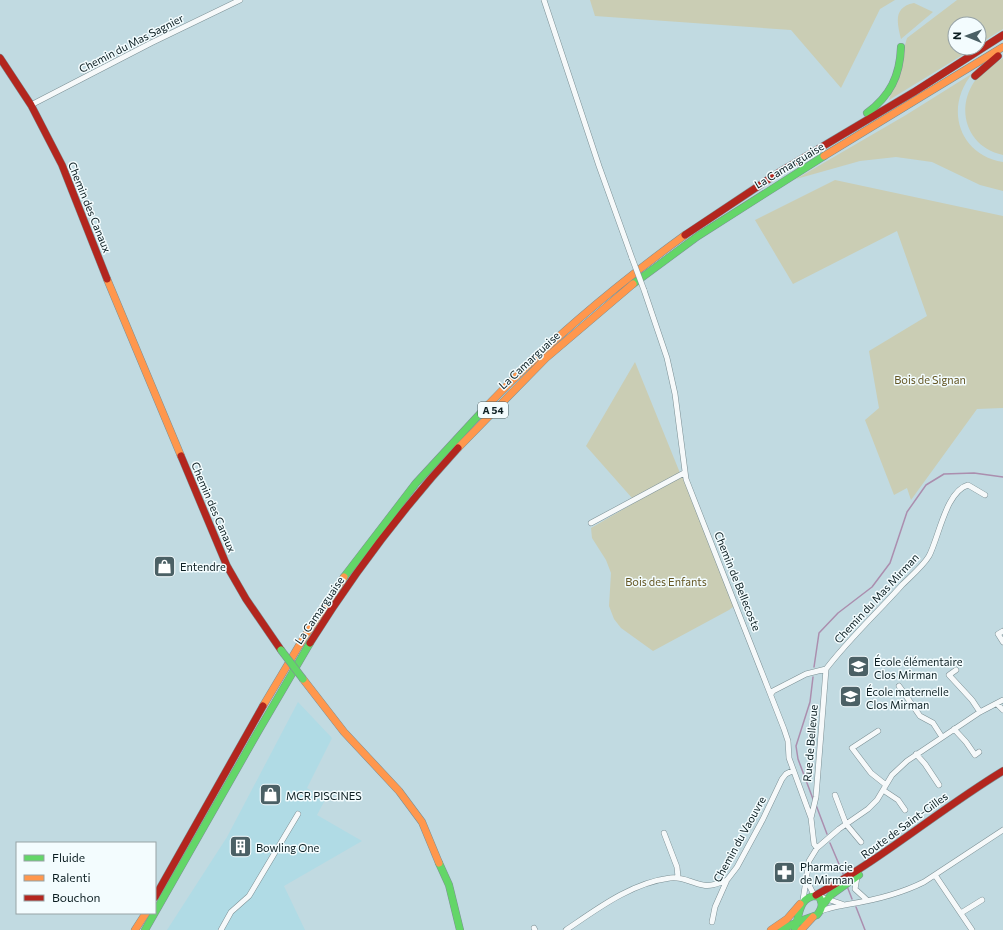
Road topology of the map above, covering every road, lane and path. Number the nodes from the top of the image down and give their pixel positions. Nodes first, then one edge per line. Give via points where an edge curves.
1 (240, 0) edge
2 (544, 0) edge
3 (1003, 35) edge
4 (901, 47) dead end
5 (1003, 47) edge
6 (1003, 52) edge
7 (0, 58) edge
8 (975, 76) dead end
9 (31, 105) junction
10 (775, 175) junction
11 (752, 204) dead end
12 (708, 229) junction
13 (684, 473) junction
14 (985, 495) dead end
15 (592, 523) dead end
16 (1003, 631) edge
17 (1003, 642) edge
18 (826, 669) junction
19 (956, 670) dead end
20 (899, 686) dead end
21 (771, 694) junction
22 (1003, 700) edge
23 (996, 704) junction
24 (1003, 710) edge
25 (980, 712) junction
26 (954, 729) junction
27 (878, 731) dead end
28 (942, 737) junction
29 (979, 752) dead end
30 (916, 754) junction
31 (792, 771) junction
32 (1003, 771) edge
33 (1003, 774) edge
34 (886, 785) junction
35 (939, 785) dead end
36 (883, 790) junction
37 (835, 795) dead end
38 (905, 810) dead end
39 (298, 814) dead end
40 (811, 818) junction
41 (846, 824) junction
42 (1003, 830) edge
43 (664, 833) dead end
44 (861, 842) dead end
45 (817, 848) junction
46 (806, 874) junction
47 (935, 875) junction
48 (678, 877) junction
49 (857, 877) junction
50 (726, 880) junction
51 (156, 895) edge
52 (816, 895) junction
53 (828, 899) junction
54 (867, 900) junction
55 (982, 900) dead end
56 (801, 904) junction
57 (843, 904) junction
58 (821, 908) junction
59 (156, 911) edge
60 (961, 912) junction
61 (145, 914) edge
62 (154, 914) edge
63 (810, 917) junction
64 (798, 921) junction
65 (712, 922) dead end
66 (135, 930) edge
67 (145, 930) edge
68 (221, 930) edge
69 (460, 930) edge
70 (566, 930) edge
71 (771, 930) edge
72 (782, 930) edge
73 (795, 930) edge
74 (801, 930) edge
75 (972, 930) edge

1 - 9 street, Chemin du Mas Sagnier
2 - 13 street, Chemin de Bellecoste, bridge via 598,166 644,290 670,372
3 - 10 main road, La Camarguaise / A 54
4 - 10 main road via 898,76 884,100
5 - 12 main road, La Camarguaise / A 54
6 - 8 main road
7 - 9 main road, Chemin des Canaux
9 - 69 main road, Chemin des Canaux, bridge via 62,165 129,334 219,548 246,600 302,680 344,732 400,791 422,822 449,885
10 - 51 main road, La Camarguaise / A 54 via 680,238 594,304 496,394 425,472 360,555 303,639
11 - 12 main road
12 - 59 main road, La Camarguaise / A 54 via 655,267 560,345 473,431 405,509 362,565 309,644
13 - 15 street
13 - 21 street, Chemin de Bellecoste
14 - 18 street, Chemin du Mas Mirman via 968,485 957,492 929,556
16 - 17 street via 998,634
18 - 21 street via 806,674
18 - 40 street, Rue de Bellevue via 815,807
19 - 25 street via 948,675
20 - 28 street via 920,716 933,723
21 - 31 street, Chemin de Bellecoste via 784,729
22 - 23 street
23 - 24 street
23 - 25 street
25 - 26 street
26 - 28 street
26 - 29 street via 975,755
27 - 34 street via 852,748 871,773
28 - 30 street
30 - 34 street via 892,775
30 - 35 street
31 - 40 street, Chemin de Bellecoste
31 - 50 street, Chemin du Vaouvre via 782,779 764,819
32 - 52 main road, Route de Saint-Gilles via 956,801 864,867
33 - 49 main road, Route de Saint-Gilles
34 - 36 street
36 - 38 street via 898,800
36 - 41 street via 868,809
37 - 41 street
39 - 68 street via 249,896 231,912
40 - 45 street, Chemin de Bellecoste via 814,844
41 - 44 street
41 - 45 street
42 - 47 street
43 - 48 street via 677,867
45 - 46 street via 809,860
46 - 52 street via 806,881
46 - 56 street
47 - 54 street via 911,888
47 - 60 street
48 - 50 street via 703,885 714,885
48 - 70 street via 649,882 624,893
49 - 53 main road, Route de Saint-Gilles
49 - 54 street via 855,889
50 - 65 street, Chemin du Vaouvre
52 - 53 street
52 - 56 main road, Route de Saint-Gilles
52 - 58 main road via 822,901
53 - 57 street
53 - 58 main road, Route de Saint-Gilles
54 - 57 street
55 - 60 street
56 - 63 main road
56 - 64 main road
56 - 71 main road via 787,919
57 - 58 street
58 - 63 main road, Route de Saint-Gilles
60 - 75 street
61 - 66 main road
62 - 67 main road, La Camarguaise / A 54
63 - 64 main road
63 - 74 main road
64 - 72 main road
64 - 73 main road

